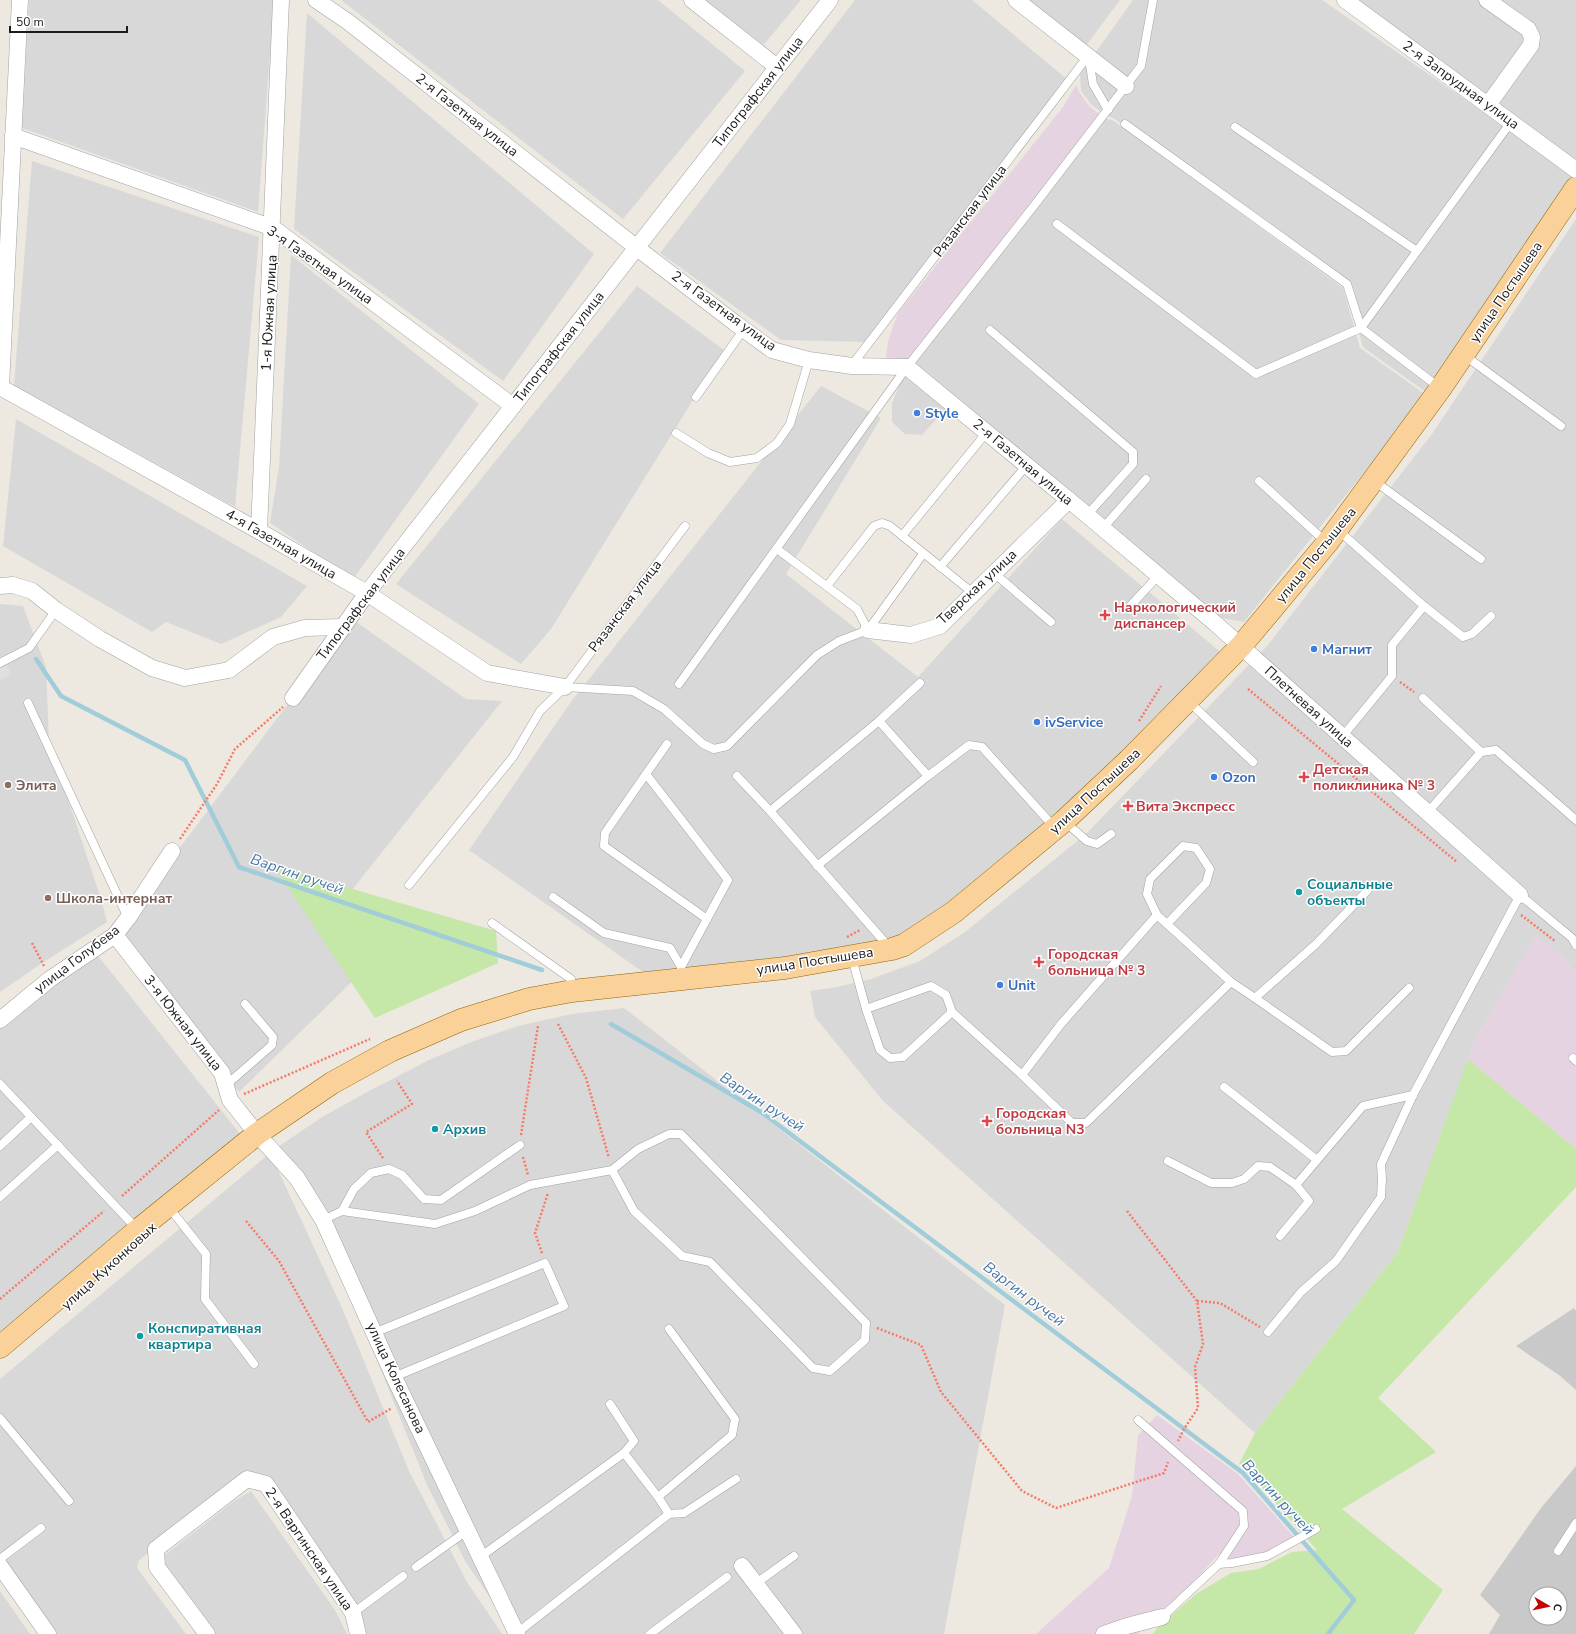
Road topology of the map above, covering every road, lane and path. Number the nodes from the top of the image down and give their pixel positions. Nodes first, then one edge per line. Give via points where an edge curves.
1 (20, 0) edge
2 (281, 0) edge
3 (316, 0) edge
4 (692, 0) edge
5 (830, 0) edge
6 (1016, 0) edge
7 (1153, 0) edge
8 (1345, 0) edge
9 (1487, 0) edge
10 (1088, 56) junction
11 (777, 67) junction
12 (1126, 86) junction
13 (1488, 105) junction
14 (1108, 110) junction
15 (1512, 122) junction
16 (1126, 124) dead end
17 (1235, 127) dead end
18 (13, 136) junction
19 (1576, 170) edge
20 (1576, 188) edge
21 (1057, 224) dead end
22 (272, 228) junction
23 (637, 247) junction
24 (1417, 251) junction
25 (1361, 328) junction
26 (744, 329) junction
27 (990, 330) dead end
28 (1464, 355) junction
29 (809, 360) junction
30 (852, 366) junction
31 (907, 367) junction
32 (0, 387) edge
33 (1440, 389) junction
34 (696, 397) dead end
35 (513, 406) junction
36 (1561, 426) dead end
37 (676, 432) dead end
38 (987, 432) junction
39 (1027, 465) junction
40 (1146, 479) dead end
41 (1373, 480) junction
42 (1259, 481) dead end
43 (1069, 500) junction
44 (1087, 515) junction
45 (685, 526) dead end
46 (1102, 528) junction
47 (259, 531) junction
48 (902, 536) junction
49 (1332, 536) junction
50 (777, 549) junction
51 (923, 554) junction
52 (1480, 559) dead end
53 (940, 567) junction
54 (994, 573) junction
55 (1158, 575) junction
56 (0, 586) edge
57 (827, 586) junction
58 (367, 593) junction
59 (973, 593) junction
60 (1131, 605) dead end
61 (1424, 606) junction
62 (56, 610) junction
63 (1492, 616) dead end
64 (1050, 622) dead end
65 (342, 627) junction
66 (868, 630) junction
67 (1241, 646) junction
68 (0, 663) edge
69 (1392, 676) junction
70 (920, 683) dead end
71 (680, 684) dead end
72 (1161, 686) dead end
73 (565, 687) junction
74 (1248, 689) dead end
75 (293, 698) joint
76 (1423, 698) joint
77 (1187, 700) junction
78 (28, 703) dead end
79 (879, 721) junction
80 (1137, 725) dead end
81 (1342, 737) junction
82 (667, 744) dead end
83 (1481, 752) junction
84 (1253, 762) dead end
85 (646, 774) junction
86 (737, 776) dead end
87 (928, 776) junction
88 (770, 811) junction
89 (1427, 813) junction
90 (1576, 820) edge
91 (1060, 825) junction
92 (1111, 834) dead end
93 (172, 850) joint
94 (1457, 862) dead end
95 (817, 866) junction
96 (409, 885) dead end
97 (1367, 891) dead end
98 (553, 897) dead end
99 (1516, 902) junction
100 (1157, 915) junction
101 (128, 918) junction
102 (707, 919) junction
103 (492, 923) dead end
104 (1167, 924) junction
105 (114, 934) junction
106 (32, 943) dead end
107 (1559, 944) dead end
108 (1576, 945) edge
109 (892, 949) junction
110 (852, 957) junction
111 (681, 973) junction
112 (50, 979) junction
113 (1231, 982) junction
114 (1409, 988) dead end
115 (572, 991) junction
116 (1255, 998) junction
117 (245, 1004) dead end
118 (866, 1009) junction
119 (952, 1012) junction
120 (0, 1020) edge
121 (558, 1024) dead end
122 (538, 1026) dead end
123 (390, 1051) joint
124 (1022, 1075) junction
125 (397, 1081) dead end
126 (0, 1084) edge
127 (225, 1086) junction
128 (1224, 1087) dead end
129 (1413, 1095) junction
130 (31, 1117) junction
131 (257, 1134) junction
132 (58, 1145) junction
133 (520, 1145) junction
134 (0, 1146) edge
135 (1317, 1160) junction
136 (1168, 1162) dead end
137 (214, 1168) junction
138 (389, 1169) junction
139 (612, 1170) junction
140 (552, 1181) junction
141 (530, 1185) junction
142 (1296, 1185) junction
143 (0, 1196) edge
144 (172, 1210) junction
145 (342, 1211) junction
146 (1127, 1211) dead end
147 (323, 1220) junction
148 (246, 1221) dead end
149 (138, 1230) junction
150 (1280, 1236) dead end
151 (545, 1263) junction
152 (1197, 1301) junction
153 (866, 1323) junction
154 (669, 1329) dead end
155 (1268, 1332) joint
156 (374, 1333) junction
157 (0, 1347) edge
158 (0, 1361) edge
159 (254, 1364) dead end
160 (394, 1377) junction
161 (405, 1400) junction
162 (610, 1404) dead end
163 (0, 1418) edge
164 (1138, 1420) dead end
165 (1173, 1451) junction
166 (624, 1454) junction
167 (736, 1479) dead end
168 (658, 1497) junction
169 (68, 1501) dead end
170 (669, 1514) junction
171 (1576, 1524) edge
172 (41, 1528) dead end
173 (1316, 1529) dead end
174 (468, 1530) junction
175 (1558, 1551) dead end
176 (794, 1556) dead end
177 (480, 1557) junction
178 (0, 1559) edge
179 (1219, 1564) junction
180 (0, 1566) edge
181 (742, 1566) dead end
182 (416, 1567) dead end
183 (404, 1576) dead end
184 (726, 1577) dead end
185 (755, 1584) junction
186 (353, 1613) junction
187 (1162, 1617) junction
188 (48, 1634) edge
189 (207, 1634) edge
190 (358, 1634) edge
191 (517, 1634) edge
192 (650, 1634) edge
193 (794, 1634) edge
194 (1104, 1634) edge
195 (1151, 1634) edge

1 - 18 street
2 - 22 street, 1-я Южная улица
3 - 23 street, 2-я Газетная улица via 347,21
4 - 11 street
5 - 11 street, Типографская улица
6 - 10 street
7 - 12 lane via 1141,66
8 - 13 street, 2-я Запрудная улица
9 - 13 street via 1528,29 1532,37 1530,45
10 - 12 street
10 - 14 lane via 1093,84
10 - 30 lane, Рязанская улица
11 - 23 street, Типографская улица
12 - 14 lane
13 - 15 street, 2-я Запрудная улица
14 - 31 lane
15 - 19 street, 2-я Запрудная улица
15 - 24 lane
16 - 25 lane via 1347,284
17 - 24 lane
18 - 22 street, 3-я Газетная улица
18 - 32 street
20 - 28 main road, улица Постышева
21 - 25 lane via 1256,374
22 - 35 street, 3-я Газетная улица
22 - 47 street, 1-я Южная улица
23 - 26 street, 2-я Газетная улица
23 - 35 street, Типографская улица
24 - 25 lane
25 - 33 lane
26 - 29 street, 2-я Газетная улица via 772,350
26 - 34 lane
27 - 44 lane via 1133,452 1133,464
28 - 33 main road, улица Постышева
28 - 36 lane
29 - 30 street, 2-я Газетная улица
29 - 37 lane via 790,424 777,443 757,458 730,462 708,454
30 - 31 street, 2-я Газетная улица
31 - 38 street, 2-я Газетная улица
31 - 50 lane
32 - 47 street, 4-я Газетная улица
33 - 41 main road, улица Постышева
35 - 58 street, Типографская улица
38 - 39 street, 2-я Газетная улица
38 - 48 lane
39 - 43 street, 2-я Газетная улица
39 - 53 lane
40 - 46 lane
41 - 49 main road, улица Постышева
41 - 52 lane
42 - 49 lane
43 - 44 street, 2-я Газетная улица
43 - 54 street, Тверская улица
44 - 46 street, 2-я Газетная улица
45 - 73 lane, Рязанская улица
46 - 55 street, 2-я Газетная улица
47 - 58 street, 4-я Газетная улица
48 - 51 lane
48 - 57 lane via 882,523 874,526
49 - 61 lane
49 - 67 main road, улица Постышева
50 - 57 lane
50 - 71 lane
51 - 53 lane
51 - 66 lane
53 - 59 lane
54 - 59 street, Тверская улица
54 - 64 lane
55 - 60 lane
55 - 67 street, 2-я Газетная улица
56 - 62 street via 13,585 32,591
57 - 66 lane via 857,609
58 - 65 street, Типографская улица
58 - 73 street, 4-я Газетная улица via 487,673
59 - 66 street, Тверская улица via 940,626 911,635
61 - 63 lane via 1463,637 1472,634
61 - 69 lane via 1392,645
62 - 65 street via 100,639 152,668 185,678 228,670 273,637 305,628
62 - 68 lane via 28,648
65 - 75 street, Типографская улица
66 - 73 lane via 839,641 817,655 727,746 714,749 703,744 664,709 633,691
67 - 77 main road, улица Постышева
67 - 81 street, Плетневая улица
69 - 76 path
69 - 81 lane
70 - 79 lane
72 - 80 path
73 - 96 lane, Рязанская улица via 540,711 512,757
74 - 94 path
75 - 93 path via 235,750 217,784
76 - 83 lane
77 - 84 lane
77 - 91 main road, улица Постышева via 1129,760
78 - 101 lane
79 - 87 lane
79 - 88 lane
81 - 89 street, Плетневая улица
82 - 85 lane
83 - 89 lane
83 - 90 lane via 1496,750
85 - 102 lane via 728,880
85 - 102 lane via 605,833 604,846
86 - 88 lane
87 - 91 lane via 969,745 982,747
87 - 95 lane
88 - 95 lane
89 - 99 street, Плетневая улица
91 - 92 lane via 1087,842 1098,844
91 - 109 main road, улица Постышева via 954,912 904,945
93 - 101 street, улица Голубева
95 - 109 lane
97 - 116 lane via 1316,944
98 - 111 lane via 604,933 670,948
99 - 107 path
99 - 108 lane via 1572,938
99 - 129 lane
100 - 104 lane
100 - 104 lane via 1147,894 1150,879 1183,846 1196,848 1210,869 1206,883
100 - 124 lane via 1061,1024
101 - 105 street, улица Голубева
102 - 111 lane
103 - 115 lane via 571,978
104 - 113 lane
105 - 112 street, улица Голубева
105 - 127 street, 3-я Южная улица via 222,1073
106 - 112 path
109 - 110 main road, улица Постышева
110 - 111 main road, улица Постышева via 785,968
110 - 118 lane
111 - 115 main road, улица Постышева
112 - 120 street, улица Голубева
113 - 116 lane
113 - 124 lane via 1086,1123 1072,1123
114 - 116 lane via 1346,1051 1332,1052
115 - 123 main road, улица Постышева via 529,999 461,1020
117 - 127 lane via 273,1037 272,1045
118 - 119 lane via 931,986 946,995
118 - 119 lane via 880,1050 890,1058 903,1057
119 - 124 lane
121 - 139 path via 586,1078
122 - 133 path
123 - 131 main road, улица Куконковых via 332,1083
125 - 138 path via 412,1104 366,1132
126 - 130 lane
127 - 131 street, 3-я Южная улица via 230,1100
128 - 135 lane
129 - 135 lane via 1363,1106
129 - 155 lane via 1382,1164 1381,1197 1336,1261 1301,1292
130 - 132 lane
130 - 134 lane
131 - 137 main road, улица Куконковых
131 - 147 street, улица Колесанова via 297,1178
132 - 143 lane
132 - 149 lane
133 - 138 lane via 441,1200 424,1199 402,1175
133 - 141 path
135 - 142 lane
136 - 142 lane via 1211,1183 1232,1183 1244,1178 1258,1166 1270,1167
137 - 144 main road, улица Куконковых
137 - 149 main road, улица Куконковых
138 - 145 lane via 371,1173 354,1189
139 - 140 lane
139 - 153 lane via 638,1149 669,1134 681,1134
139 - 153 lane via 634,1211 682,1256 710,1262 813,1368 830,1371 865,1340
140 - 141 lane
140 - 151 path via 535,1233
141 - 145 lane via 475,1211 435,1224
142 - 150 lane via 1309,1201
144 - 158 main road, улица Куконковых via 130,1251
144 - 159 lane via 206,1254 205,1299
145 - 147 lane
146 - 152 path
147 - 156 street, улица Колесанова
148 - 161 path via 280,1261 368,1422
149 - 157 main road, улица Куконковых
151 - 156 lane
151 - 160 lane via 564,1306
152 - 155 path via 1220,1303
152 - 165 path via 1203,1344 1195,1367 1198,1408
153 - 165 path via 921,1345 941,1392 1022,1491 1056,1508 1164,1473
154 - 168 lane via 736,1419 732,1435
156 - 160 street, улица Колесанова
160 - 161 street, улица Колесанова
161 - 174 street, улица Колесанова
162 - 166 lane via 634,1441
163 - 169 lane
164 - 165 lane
165 - 179 lane via 1242,1511 1244,1526
166 - 168 lane
166 - 177 lane
167 - 170 lane via 684,1513
168 - 170 lane
170 - 191 lane
171 - 175 lane
172 - 178 lane
173 - 179 lane via 1267,1556
174 - 177 street, улица Колесанова
174 - 182 lane
176 - 185 lane
177 - 191 street, улица Колесанова
179 - 187 lane
180 - 188 street
181 - 185 street
183 - 186 lane
184 - 192 lane
185 - 193 street
186 - 189 street, 2-я Варгинская улица via 266,1484 246,1479 156,1549 157,1567
186 - 190 street, 2-я Варгинская улица
187 - 194 street
187 - 195 street

